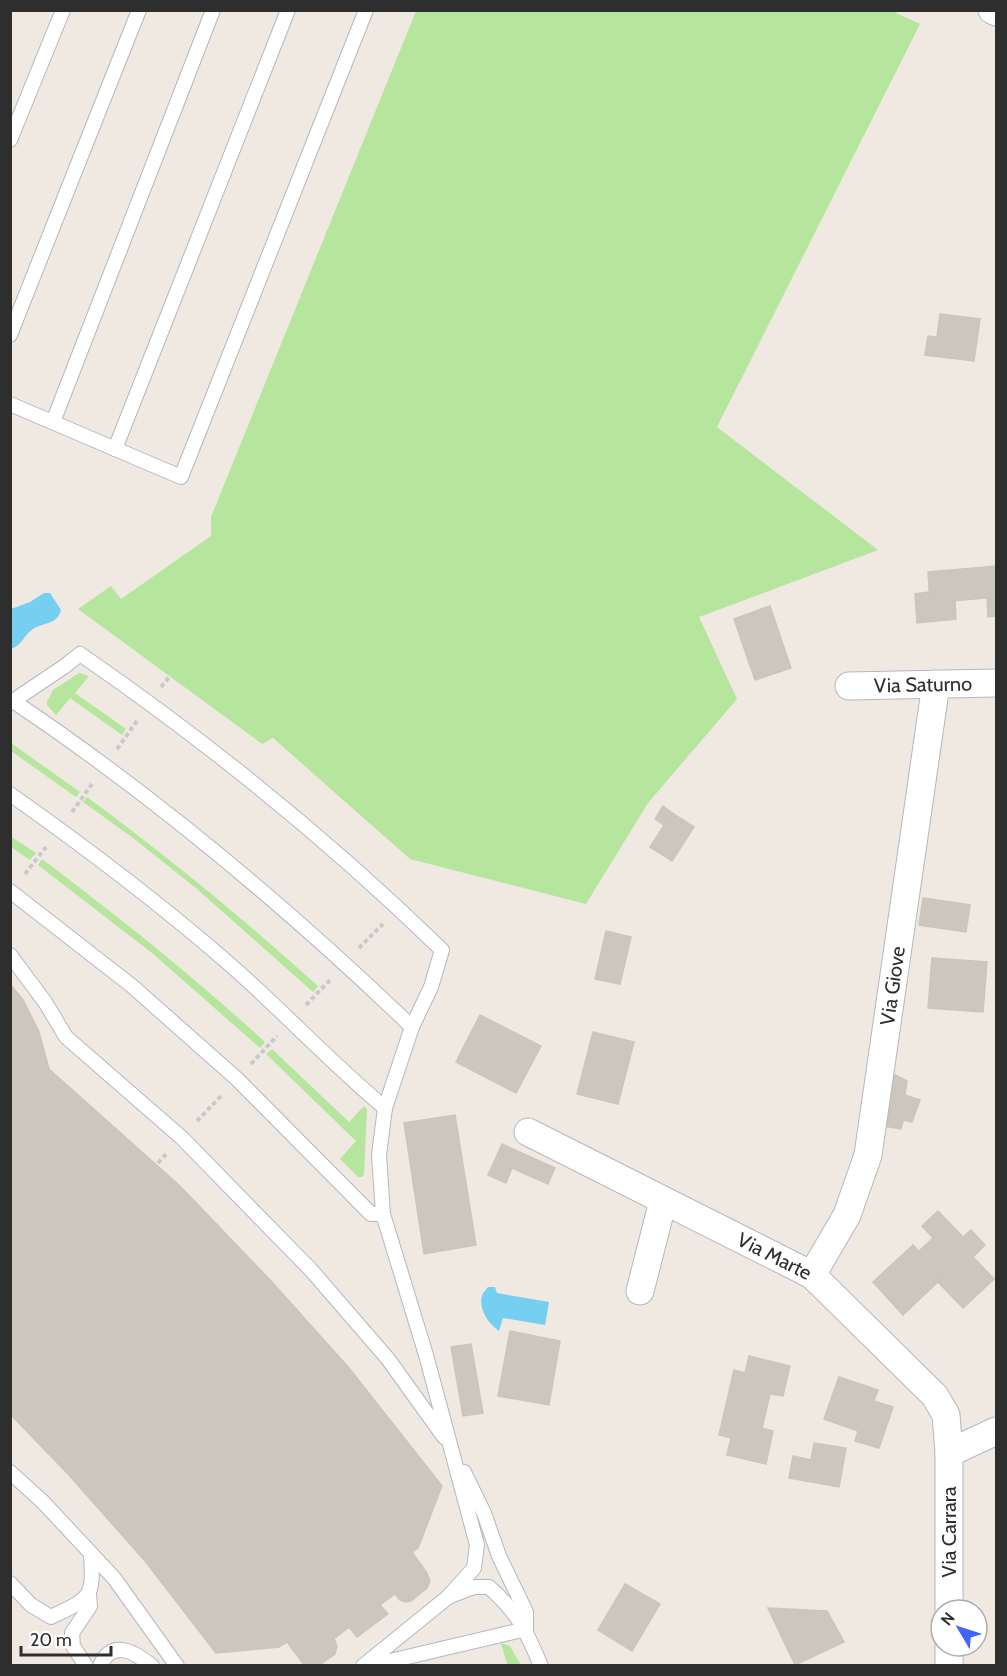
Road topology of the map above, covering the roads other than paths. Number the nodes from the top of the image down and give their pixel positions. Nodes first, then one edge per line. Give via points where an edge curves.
1 (63, 10) edge
2 (139, 10) edge
3 (213, 10) edge
4 (288, 10) edge
5 (366, 10) edge
6 (16, 112) edge
7 (10, 140) edge
8 (10, 335) edge
9 (10, 404) edge
10 (53, 422) junction
11 (115, 449) junction
12 (996, 683) edge
13 (936, 684) junction
14 (849, 686) dead end
15 (12, 702) edge
16 (10, 794) edge
17 (10, 891) edge
18 (10, 955) edge
19 (412, 1027) junction
20 (385, 1108) junction
21 (528, 1132) dead end
22 (663, 1201) junction
23 (383, 1214) junction
24 (812, 1275) junction
25 (640, 1291) dead end
26 (996, 1431) edge
27 (450, 1445) junction
28 (949, 1453) junction
29 (10, 1472) edge
30 (91, 1555) junction
31 (10, 1583) edge
32 (89, 1595) junction
33 (448, 1597) junction
34 (949, 1598) edge
35 (526, 1629) junction
36 (86, 1665) edge
37 (100, 1665) edge
38 (152, 1665) edge
39 (177, 1665) edge
40 (363, 1665) edge
41 (369, 1665) edge
42 (541, 1665) edge

1 - 6 lane
2 - 8 lane
3 - 10 lane
4 - 11 lane
5 - 11 lane via 181,477
6 - 7 lane
9 - 10 lane
10 - 11 lane
12 - 13 street, Via Saturno
13 - 14 street, Via Saturno
13 - 24 street, Via Giove via 868,1155 847,1215
15 - 19 lane via 105,766 243,874
15 - 19 lane via 80,654 213,749 399,907 442,950 431,987
16 - 20 lane via 198,937
17 - 23 lane via 132,986 237,1079 371,1214
18 - 27 lane via 66,1037 182,1138 311,1270 388,1359
19 - 20 lane
20 - 23 lane via 379,1155
21 - 22 street, Via Marte
22 - 24 street, Via Marte
22 - 25 street
23 - 27 lane
24 - 28 street, Via Marte via 935,1395 946,1415
26 - 28 street
27 - 33 lane via 477,1545 474,1568
27 - 35 lane via 526,1612
28 - 34 street, Via Carrara
29 - 30 lane
30 - 32 lane via 93,1582
30 - 39 lane via 114,1578
31 - 32 lane via 51,1617
32 - 36 lane via 90,1606 72,1634 73,1646
33 - 35 lane via 474,1587 489,1587
33 - 40 lane
35 - 41 lane
35 - 42 lane
37 - 38 lane via 109,1653 122,1649 138,1654

